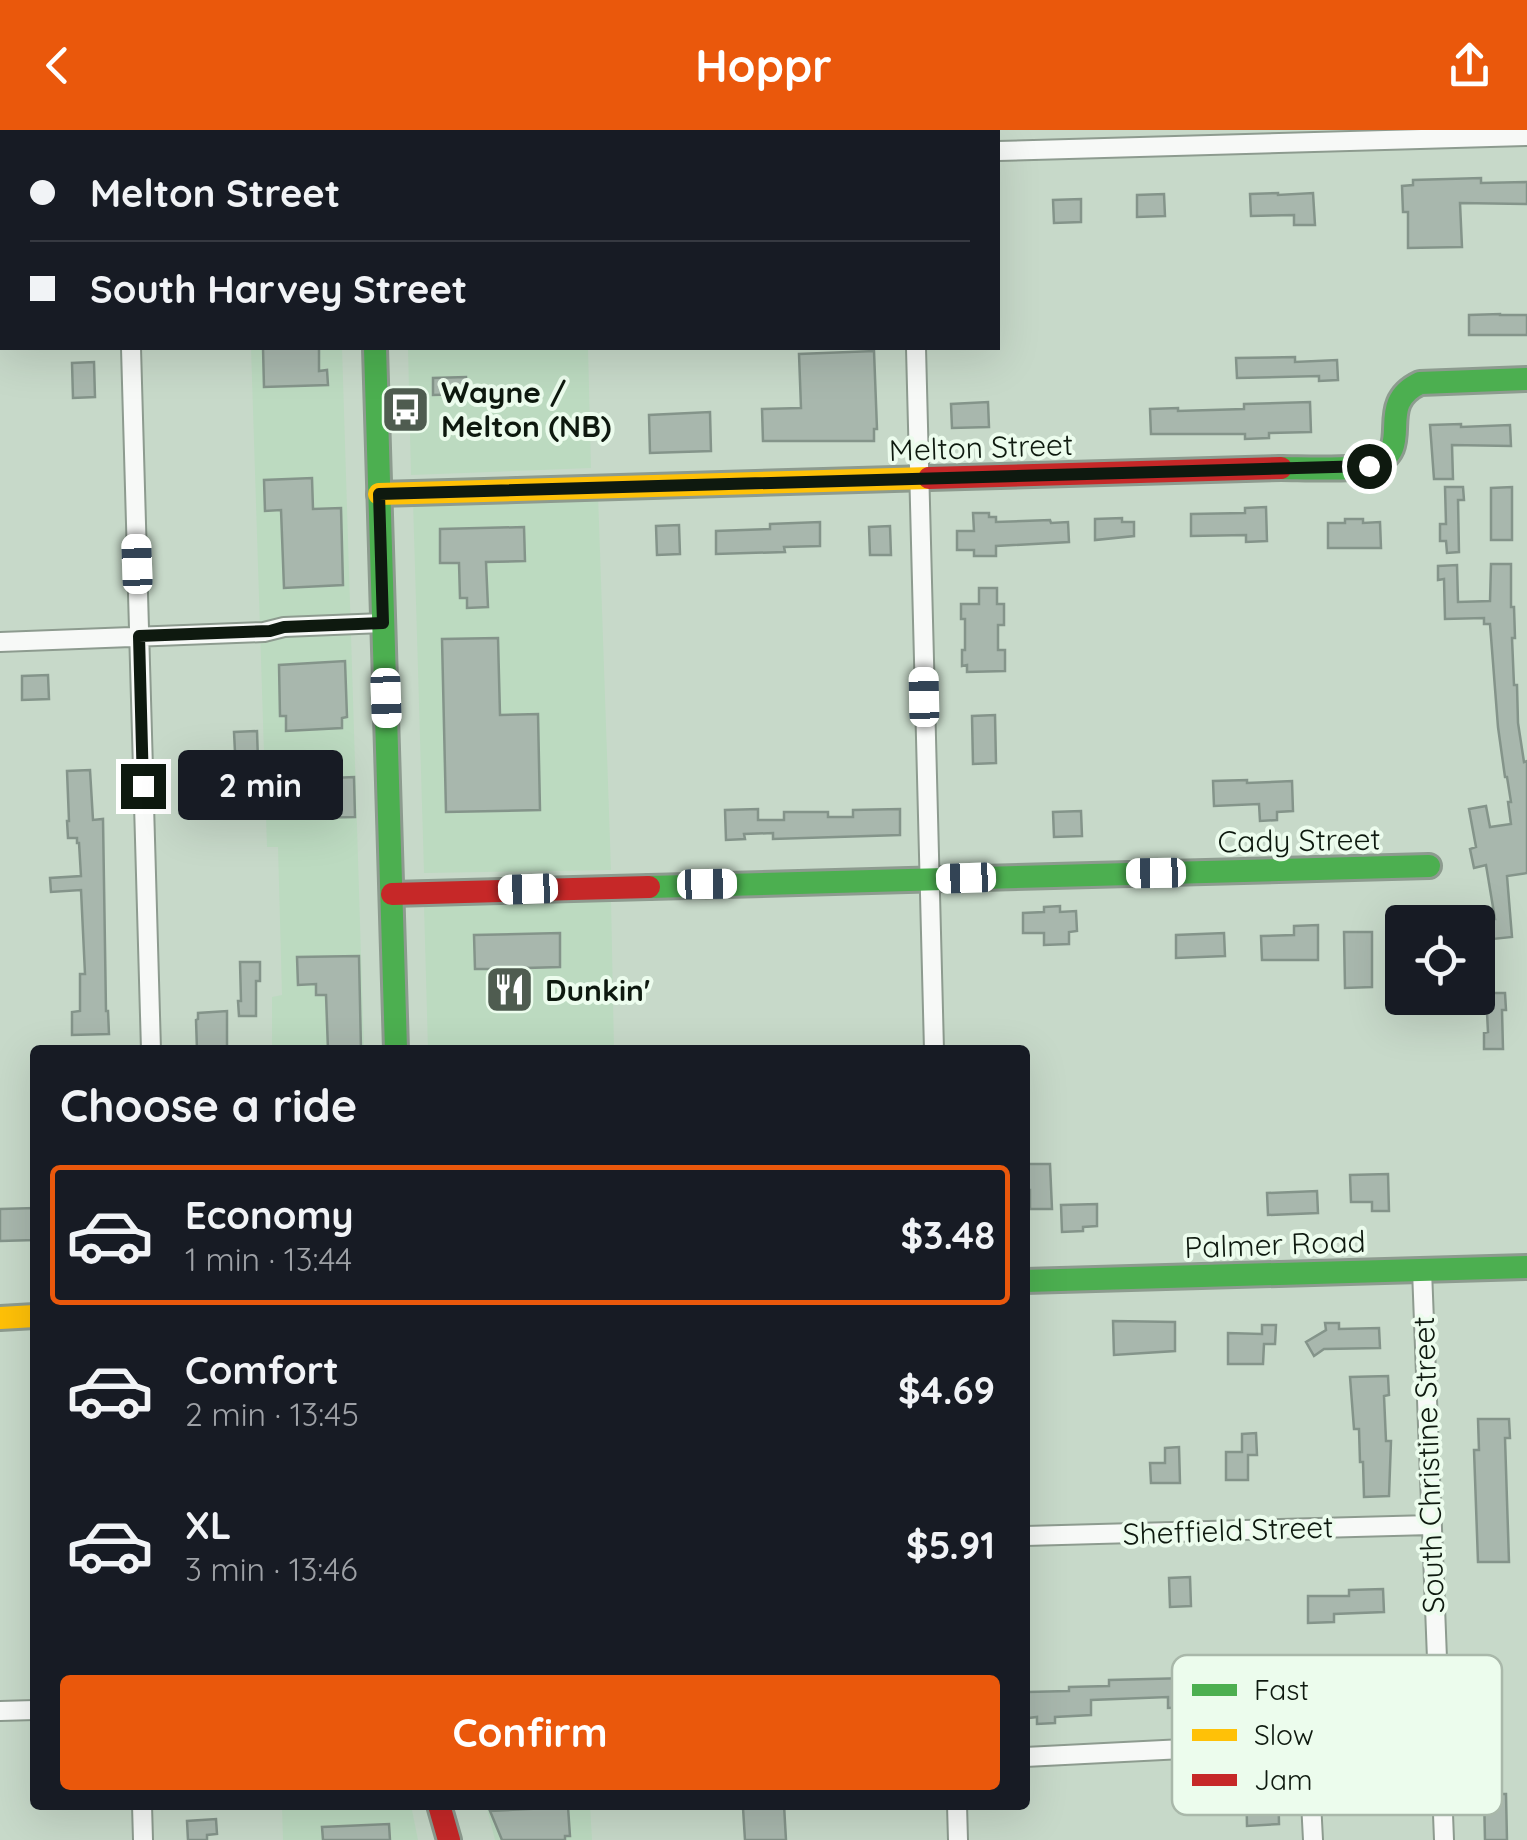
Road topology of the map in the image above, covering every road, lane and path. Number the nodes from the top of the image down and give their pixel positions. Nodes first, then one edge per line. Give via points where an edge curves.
1 (1527, 136) edge
2 (1000, 151) edge
3 (130, 350) edge
4 (375, 350) edge
5 (916, 350) edge
6 (1527, 379) edge
7 (920, 478) junction
8 (379, 494) junction
9 (383, 623) junction
10 (139, 636) junction
11 (0, 642) edge
12 (1429, 866) dead end
13 (928, 879) junction
14 (392, 894) junction
15 (151, 1045) edge
16 (396, 1045) edge
17 (934, 1045) edge
18 (1527, 1267) edge
19 (1422, 1270) junction
20 (1030, 1282) edge
21 (30, 1316) edge
22 (0, 1318) edge
23 (1431, 1525) junction
24 (1030, 1536) edge
25 (1437, 1655) edge
26 (30, 1710) edge
27 (0, 1711) edge
28 (1172, 1749) edge
29 (1030, 1757) edge
30 (142, 1810) edge
31 (440, 1810) edge
32 (957, 1810) edge
33 (1312, 1815) edge
34 (1443, 1815) edge
35 (143, 1840) edge
36 (448, 1840) edge
37 (958, 1840) edge
38 (1313, 1840) edge
39 (1444, 1840) edge

1 - 2 street
3 - 10 street
4 - 8 street
5 - 7 street
6 - 7 street, Melton Street via 1412,385 1397,402 1390,452 1369,466
7 - 8 street, Melton Street
7 - 13 street
8 - 9 street
9 - 10 street
9 - 14 street
10 - 11 street
10 - 15 street
12 - 13 street, Cady Street
13 - 14 street, Cady Street
13 - 17 street
14 - 16 street
18 - 19 street, Palmer Road
19 - 20 street, Palmer Road
19 - 23 street, South Christine Street
21 - 22 street
23 - 24 street, Sheffield Street
23 - 25 street, South Christine Street
26 - 27 street
28 - 29 street
30 - 35 street
31 - 36 street
32 - 37 street
33 - 38 street
34 - 39 street, South Christine Street

